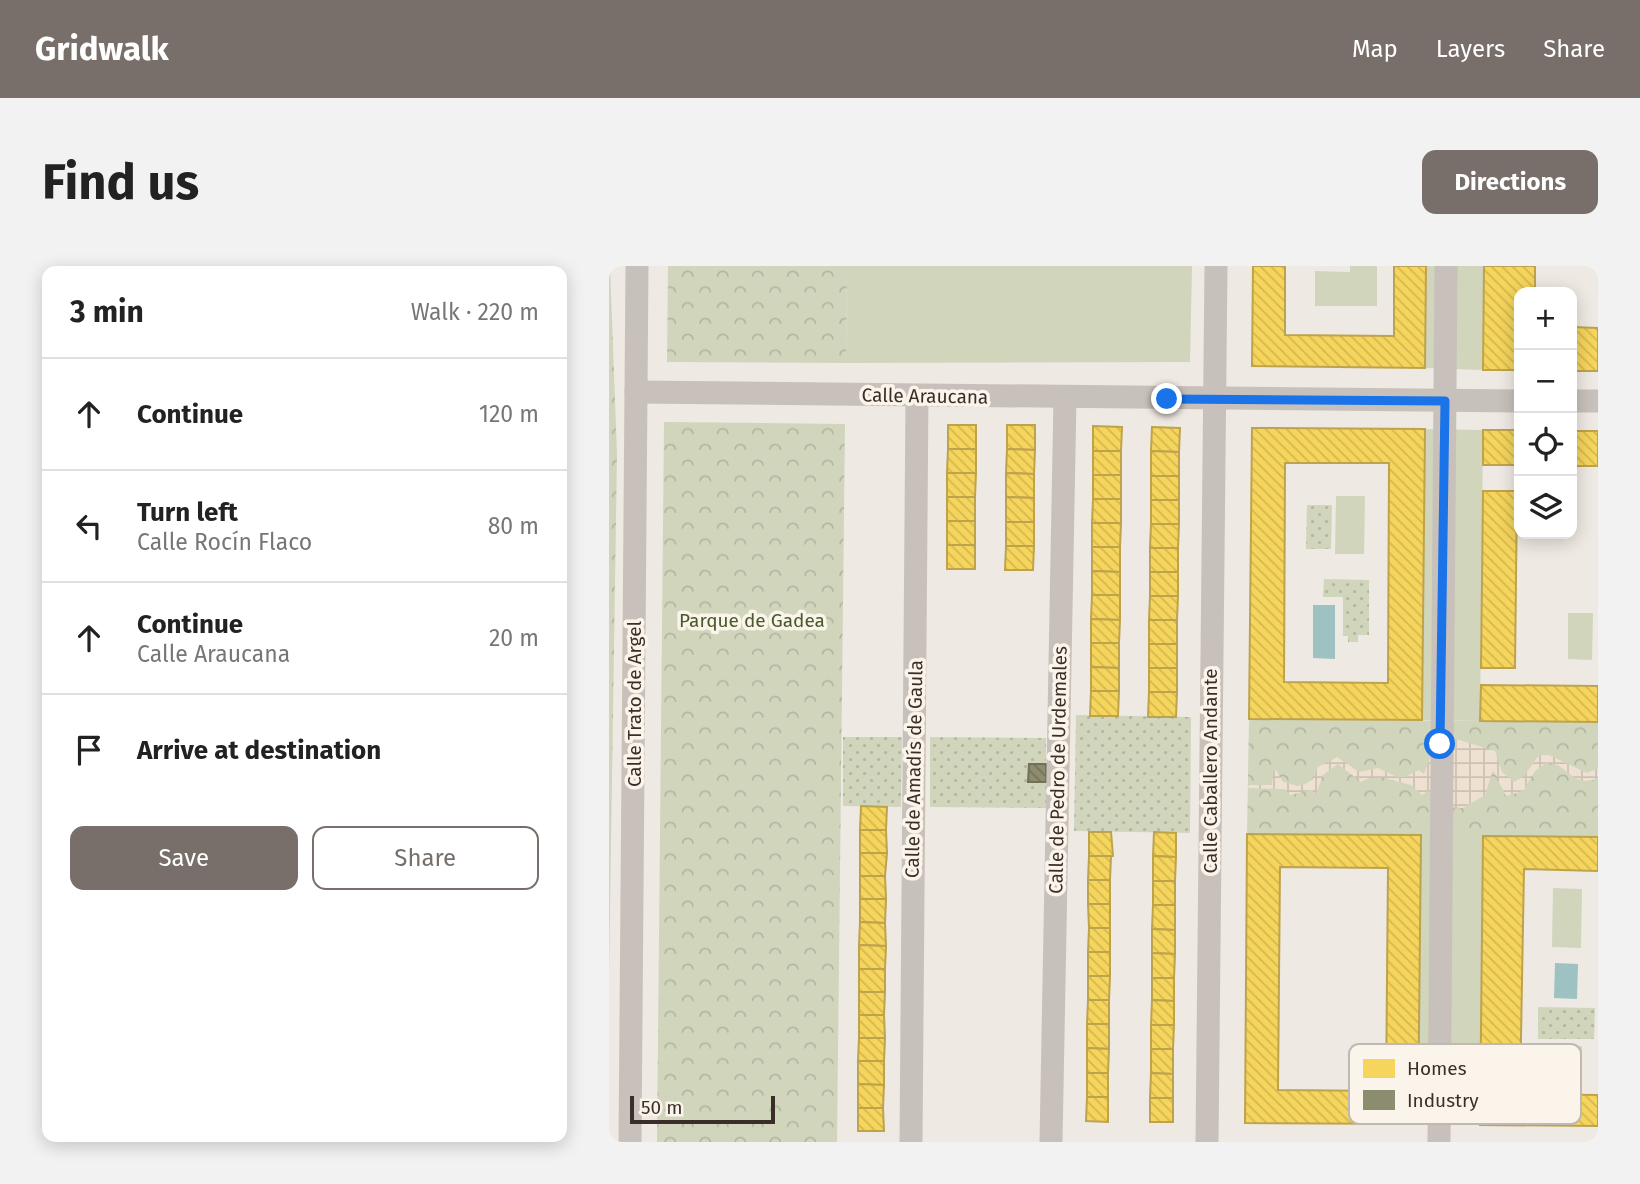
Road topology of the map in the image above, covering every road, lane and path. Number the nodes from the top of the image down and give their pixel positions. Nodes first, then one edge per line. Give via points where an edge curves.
1 (637, 266) edge
2 (1216, 266) edge
3 (1446, 266) edge
4 (636, 392) junction
5 (918, 396) junction
6 (1065, 398) junction
7 (1213, 400) junction
8 (1445, 401) junction
9 (1514, 401) edge
10 (1577, 401) edge
11 (1598, 401) edge
12 (1440, 1044) edge
13 (1439, 1124) edge
14 (630, 1142) edge
15 (911, 1142) edge
16 (1051, 1142) edge
17 (1207, 1142) edge
18 (1439, 1142) edge

1 - 4 street, Calle Trato de Argel
2 - 7 street, Calle Caballero Andante
3 - 8 street
4 - 5 street, Calle Araucana
4 - 14 street, Calle Trato de Argel
5 - 6 street, Calle Araucana
5 - 15 street, Calle de Amadís de Gaula
6 - 7 street, Calle Araucana
6 - 16 street, Calle de Pedro de Urdemales
7 - 8 street, Calle Araucana
7 - 17 street, Calle Caballero Andante
8 - 9 street, Calle Araucana
8 - 12 street
10 - 11 street
13 - 18 street

